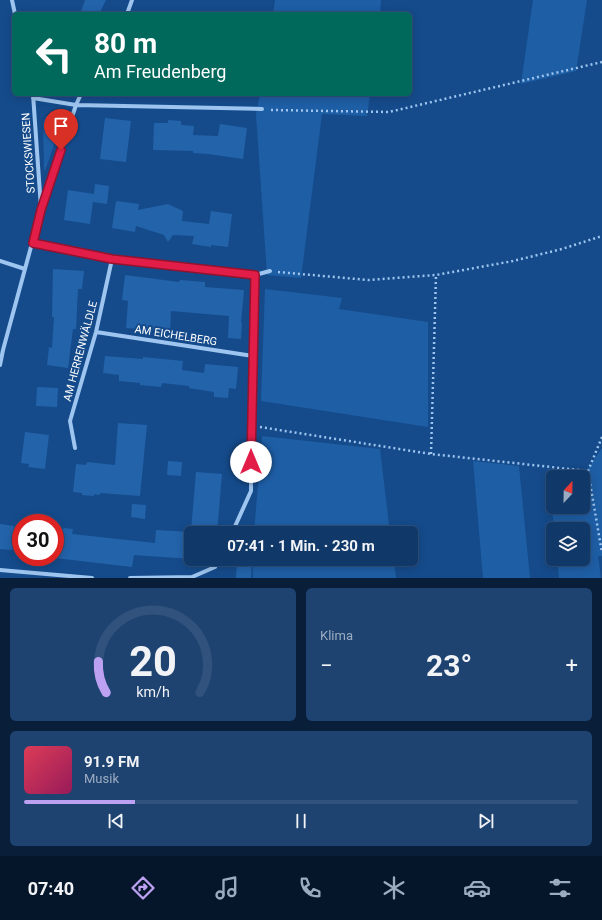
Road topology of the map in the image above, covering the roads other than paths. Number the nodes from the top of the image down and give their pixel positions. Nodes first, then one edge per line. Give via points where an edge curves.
1 (12, 0) edge
2 (132, 0) edge
3 (15, 12) edge
4 (128, 12) edge
5 (33, 96) edge
6 (80, 96) edge
7 (76, 105) junction
8 (262, 109) road end
9 (41, 210) junction
10 (33, 243) junction
11 (112, 259) junction
12 (0, 261) edge
13 (25, 269) junction
14 (270, 271) road end
15 (255, 275) junction
16 (96, 332) junction
17 (253, 356) junction
18 (0, 365) edge
19 (75, 448) dead end
20 (235, 526) edge
21 (216, 566) edge
22 (0, 570) edge
23 (92, 578) edge
24 (130, 578) edge

1 - 3 street
2 - 4 street
5 - 7 street
5 - 9 street, STOCKSWIESEN
6 - 7 street
7 - 8 street
7 - 9 street
9 - 10 street
10 - 11 street
10 - 13 street
11 - 15 street
11 - 16 street, AM HERRENWÄLDLE
12 - 13 street
13 - 18 street
14 - 15 street
15 - 17 street
16 - 17 street, AM EICHELBERG
16 - 19 street, AM HERRENWÄLDLE via 70,421
17 - 20 street via 251,491
21 - 24 street via 192,577
22 - 23 street

